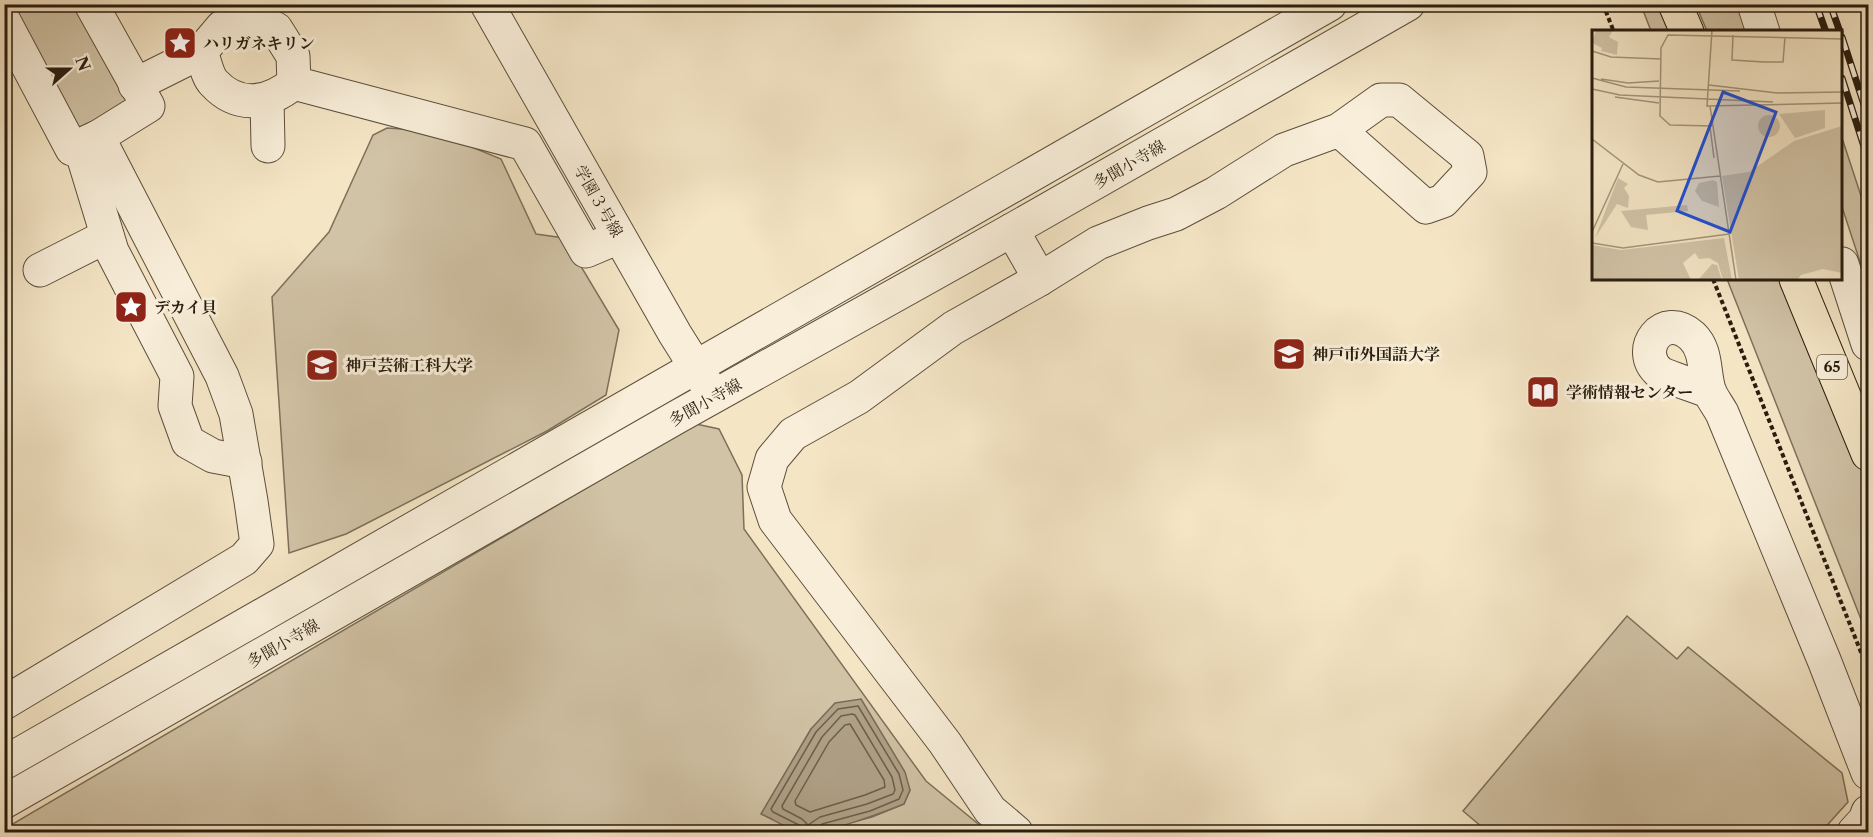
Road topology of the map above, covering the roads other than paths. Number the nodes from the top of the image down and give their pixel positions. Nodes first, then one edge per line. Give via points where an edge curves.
1 (91, 4) edge
2 (487, 4) edge
3 (1332, 4) edge
4 (1408, 4) edge
5 (1676, 4) edge
6 (1754, 4) edge
7 (251, 11) edge
8 (4, 21) edge
9 (1686, 30) edge
10 (1762, 30) edge
11 (1351, 37) junction
12 (201, 52) junction
13 (135, 85) junction
14 (280, 91) junction
15 (1338, 130) dead end
16 (89, 141) junction
17 (268, 146) dead end
18 (1012, 230) junction
19 (107, 236) junction
20 (619, 237) junction
21 (1843, 267) edge
22 (40, 270) dead end
23 (1040, 279) junction
24 (1796, 280) edge
25 (198, 332) junction
26 (1869, 344) edge
27 (695, 367) junction
28 (177, 376) junction
29 (1710, 392) dead end
30 (714, 396) junction
31 (1869, 454) edge
32 (245, 462) junction
33 (4, 703) edge
34 (4, 763) edge
35 (1869, 773) edge
36 (4, 802) edge
37 (1869, 812) edge
38 (1016, 832) edge
39 (1854, 832) edge

1 - 13 street
2 - 20 street, 学園３号線
3 - 11 street
3 - 27 street, 多聞小寺線
4 - 11 street, 多聞小寺線
5 - 9 main road
6 - 10 street
7 - 12 street via 222,27
7 - 14 street via 276,29 293,56
8 - 16 street via 72,149
11 - 18 street, 多聞小寺線
12 - 13 street
12 - 14 street via 212,82 235,98 250,102
13 - 16 street via 147,105
14 - 17 street
14 - 20 street via 525,144 586,251
15 - 23 street via 1284,150 1176,214 1098,243
16 - 19 street
16 - 25 street
18 - 23 street
18 - 30 street, 多聞小寺線
19 - 22 street
19 - 28 street
20 - 27 street, 学園３号線
21 - 26 street
23 - 38 street via 953,328 859,398 793,434 772,459 764,487 775,520 945,743 990,810
24 - 31 main road, 65
25 - 28 street
25 - 32 street via 222,376 236,414
27 - 30 street, 学園３号線
27 - 34 street, 多聞小寺線
28 - 32 street via 175,406 188,442 213,456
29 - 35 street via 1731,434
30 - 36 street, 多聞小寺線
32 - 33 street via 256,544 244,559
37 - 39 street

